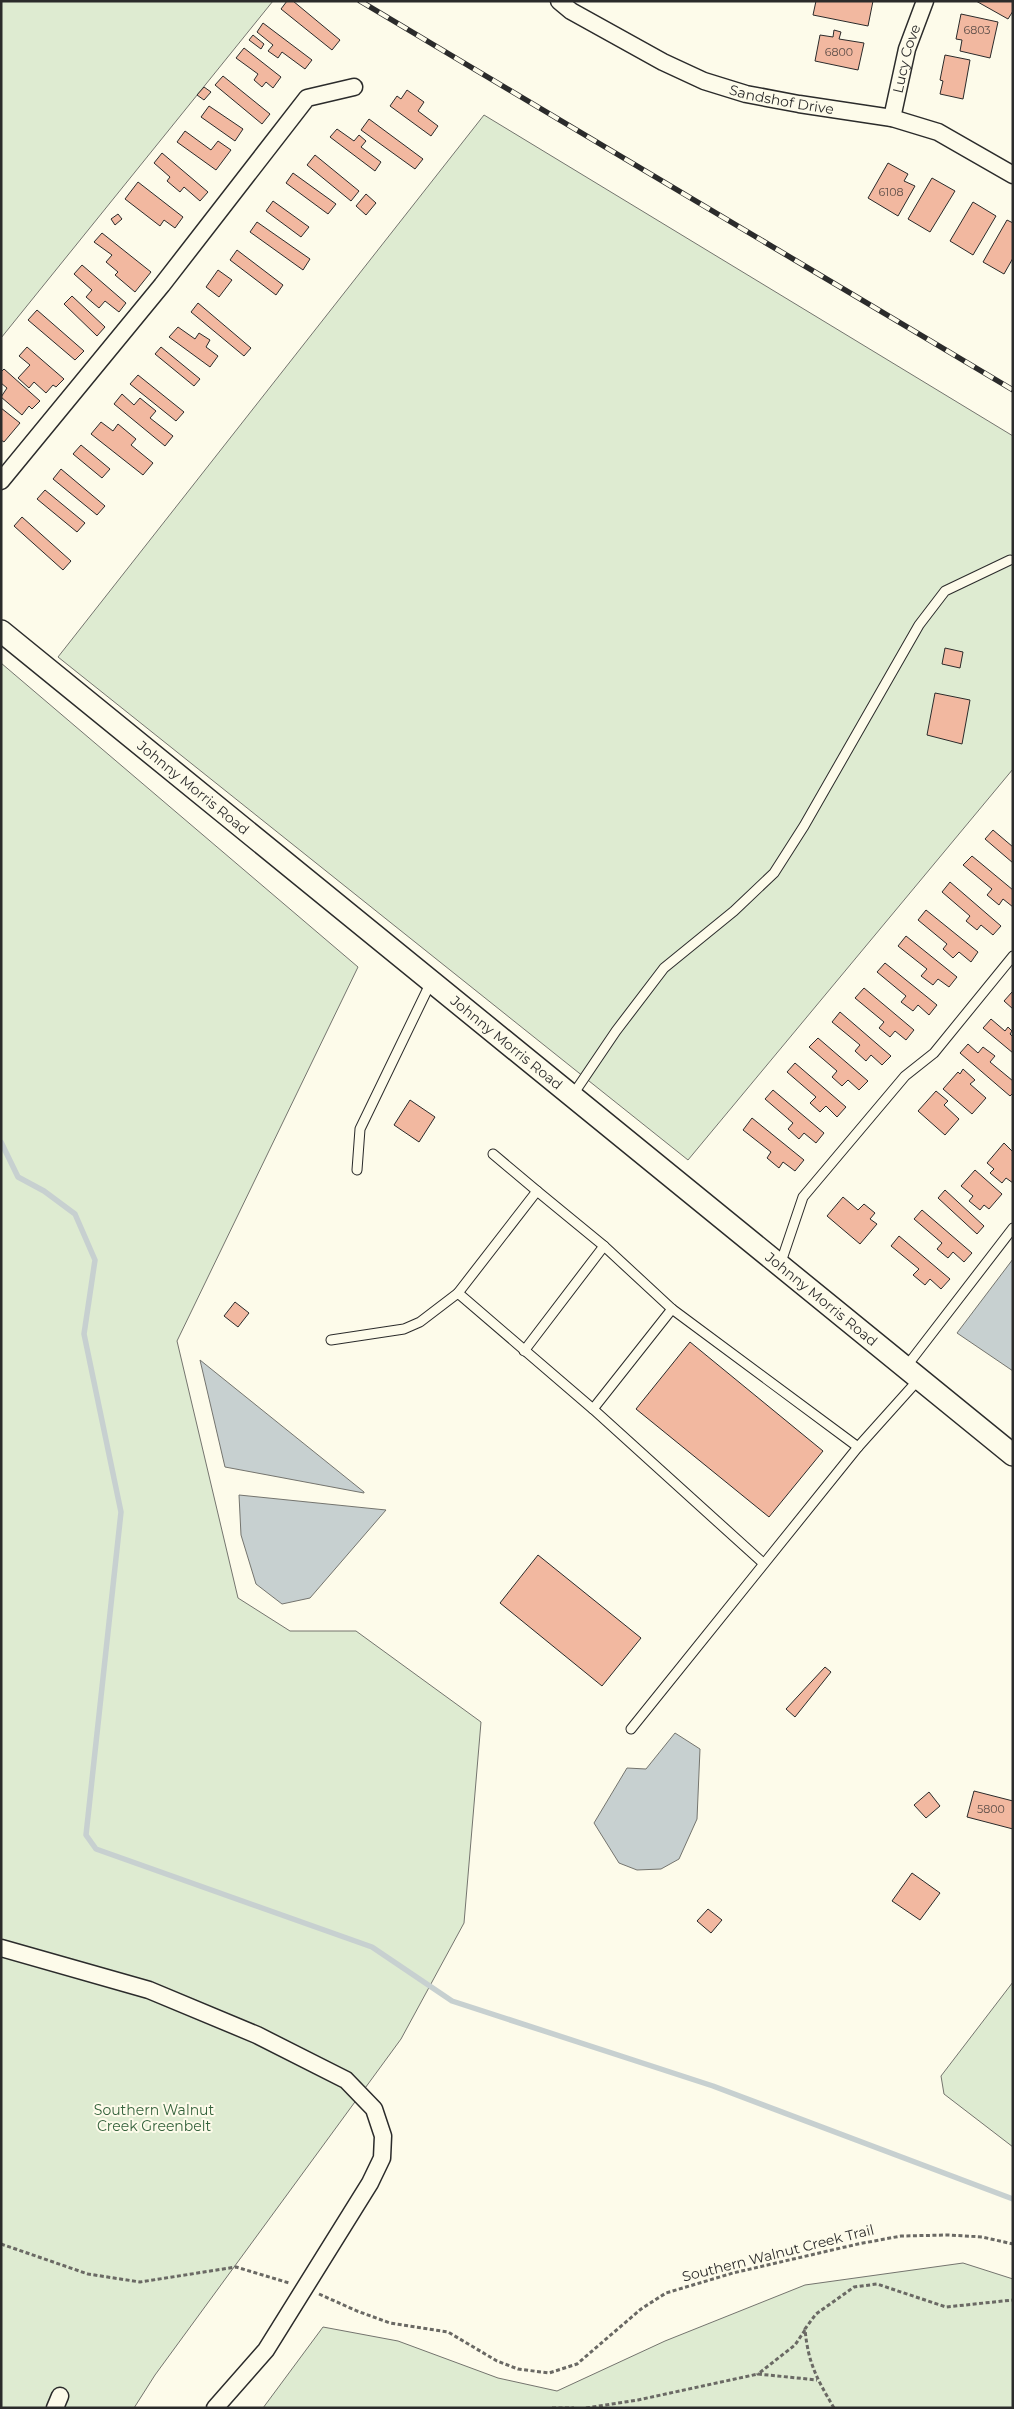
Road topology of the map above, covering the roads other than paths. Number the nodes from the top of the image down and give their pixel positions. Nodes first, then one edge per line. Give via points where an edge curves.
1 (559, 1) edge
2 (925, 1) edge
3 (354, 87) dead end
4 (892, 118) junction
5 (1013, 175) edge
6 (1, 482) edge
7 (1010, 560) dead end
8 (1, 632) edge
9 (1013, 956) edge
10 (431, 981) junction
11 (572, 1096) junction
12 (493, 1154) dead end
13 (357, 1170) dead end
14 (537, 1191) junction
15 (1013, 1228) edge
16 (604, 1246) junction
17 (780, 1265) junction
18 (458, 1293) junction
19 (672, 1309) junction
20 (331, 1340) dead end
21 (524, 1351) junction
22 (912, 1373) junction
23 (592, 1409) junction
24 (858, 1447) junction
25 (1013, 1454) edge
26 (763, 1563) junction
27 (631, 1730) dead end
28 (1, 1948) edge
29 (215, 2408) edge

1 - 4 street, Sandshof Drive via 571,11 704,82 746,94
2 - 4 street, Lucy Cove via 906,49
3 - 6 street via 307,98 162,285
4 - 5 street, Sandshof Drive via 938,132
7 - 11 lane via 945,591 919,625 774,874 664,968
8 - 10 street, Johnny Morris Road
9 - 17 lane via 934,1053 905,1076 803,1197
10 - 11 street, Johnny Morris Road
10 - 13 lane via 360,1129
11 - 17 street, Johnny Morris Road
12 - 14 lane
14 - 16 lane
14 - 18 lane
15 - 22 lane
16 - 19 lane
16 - 21 lane
17 - 22 street, Johnny Morris Road
18 - 20 lane via 420,1322 404,1329
18 - 21 lane
19 - 23 lane
19 - 24 lane
21 - 23 lane
22 - 24 lane
22 - 25 street, Johnny Morris Road
23 - 26 lane
24 - 26 lane
26 - 27 lane
28 - 29 street via 149,1990 257,2035 346,2080 374,2109 383,2136 382,2158 370,2183 266,2350

